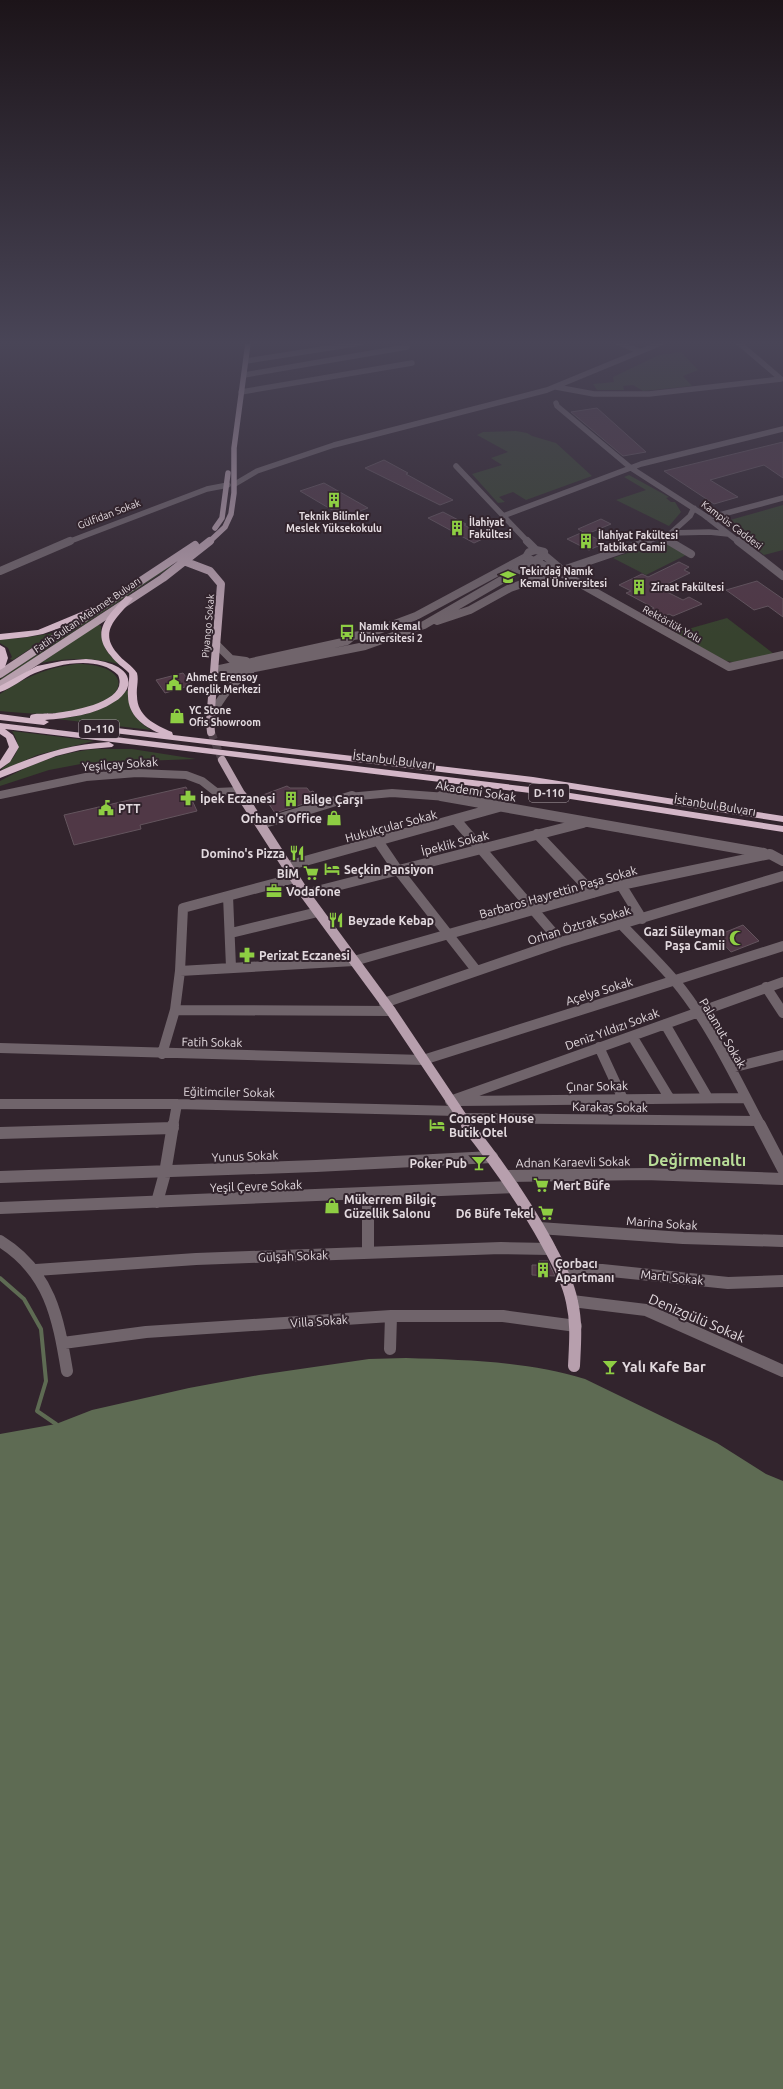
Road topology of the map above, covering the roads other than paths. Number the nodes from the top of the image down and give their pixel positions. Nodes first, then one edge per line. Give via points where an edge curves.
1 (235, 440) edge
2 (346, 440) edge
3 (598, 440) edge
4 (735, 440) edge
5 (456, 466) dead end
6 (631, 468) junction
7 (231, 481) junction
8 (783, 498) edge
9 (525, 506) junction
10 (694, 508) junction
11 (498, 510) junction
12 (503, 516) junction
13 (708, 518) junction
14 (671, 533) junction
15 (728, 534) junction
16 (661, 536) junction
17 (536, 550) junction
18 (544, 554) junction
19 (691, 554) dead end
20 (526, 557) junction
21 (173, 560) junction
22 (533, 561) junction
23 (182, 563) junction
24 (0, 571) edge
25 (560, 571) junction
26 (783, 576) edge
27 (129, 598) junction
28 (102, 606) junction
29 (416, 616) junction
30 (428, 623) junction
31 (363, 635) junction
32 (0, 637) edge
33 (347, 641) junction
34 (370, 644) junction
35 (217, 645) junction
36 (353, 647) junction
37 (0, 648) edge
38 (783, 655) edge
39 (263, 664) junction
40 (0, 667) edge
41 (214, 673) junction
42 (0, 674) edge
43 (0, 685) edge
44 (0, 689) edge
45 (0, 716) edge
46 (211, 716) junction
47 (0, 726) edge
48 (0, 730) edge
49 (211, 732) tunnel mouth
50 (197, 741) junction
51 (189, 749) junction
52 (222, 760) tunnel mouth
53 (0, 766) edge
54 (0, 775) edge
55 (239, 791) junction
56 (0, 795) edge
57 (501, 807) junction
58 (783, 819) edge
59 (456, 820) junction
60 (587, 822) junction
61 (261, 824) junction
62 (783, 829) edge
63 (537, 834) junction
64 (378, 841) junction
65 (480, 849) junction
66 (770, 854) junction
67 (783, 856) edge
68 (783, 861) edge
69 (287, 866) junction
70 (397, 869) junction
71 (783, 876) edge
72 (295, 878) junction
73 (621, 885) junction
74 (593, 893) junction
75 (305, 894) junction
76 (228, 896) junction
77 (532, 911) junction
78 (318, 912) junction
79 (642, 919) junction
80 (622, 925) junction
81 (231, 933) junction
82 (448, 935) junction
83 (561, 942) junction
84 (783, 946) edge
85 (354, 961) junction
86 (231, 967) junction
87 (180, 970) junction
88 (476, 970) junction
89 (675, 981) junction
90 (783, 982) edge
91 (766, 987) junction
92 (384, 1003) junction
93 (176, 1010) junction
94 (391, 1011) junction
95 (697, 1012) junction
96 (783, 1013) edge
97 (665, 1024) junction
98 (632, 1036) junction
99 (599, 1047) junction
100 (0, 1048) edge
101 (162, 1054) junction
102 (783, 1055) edge
103 (423, 1060) junction
104 (730, 1068) junction
105 (708, 1098) junction
106 (745, 1098) junction
107 (623, 1099) junction
108 (670, 1099) junction
109 (450, 1101) junction
110 (0, 1104) edge
111 (177, 1104) junction
112 (459, 1115) junction
113 (758, 1121) junction
114 (173, 1128) junction
115 (0, 1133) edge
116 (492, 1157) junction
117 (783, 1169) edge
118 (165, 1173) junction
119 (507, 1176) junction
120 (0, 1177) edge
121 (783, 1179) edge
122 (513, 1187) junction
123 (368, 1194) junction
124 (157, 1202) junction
125 (0, 1208) edge
126 (539, 1228) junction
127 (0, 1241) edge
128 (783, 1241) edge
129 (550, 1249) junction
130 (368, 1253) junction
131 (560, 1269) junction
132 (36, 1270) junction
133 (783, 1281) edge
134 (572, 1301) junction
135 (391, 1316) junction
136 (576, 1326) junction
137 (63, 1343) junction
138 (390, 1349) dead end
139 (574, 1366) dead end
140 (67, 1371) dead end
141 (783, 1371) edge

1 - 7 main road via 230,456
2 - 7 street, Gülfidan Sokak
3 - 6 street, Kampüs Caddesi
4 - 6 street
5 - 11 street
6 - 9 street
6 - 10 street, Kampüs Caddesi
7 - 21 main road, Fatih Sultan Mehmet Bulvarı via 220,522 208,535
7 - 23 main road, Fatih Sultan Mehmet Bulvarı via 233,503 228,522 215,537
7 - 24 street, Gülfidan Sokak via 86,534
8 - 13 street
9 - 11 street
9 - 12 street
10 - 13 street, Kampüs Caddesi
10 - 14 street via 690,516
11 - 12 street
12 - 17 street
13 - 15 street, Kampüs Caddesi
14 - 15 street
14 - 16 street
15 - 26 street, Kampüs Caddesi
16 - 19 street
16 - 25 street
17 - 18 street
17 - 20 street via 529,552
18 - 22 street
18 - 25 street
20 - 22 street
20 - 29 street
21 - 23 main road, Piyango Sokak via 175,564
21 - 28 main road, Fatih Sultan Mehmet Bulvarı
22 - 25 street
22 - 30 street
23 - 27 main road, Fatih Sultan Mehmet Bulvarı
23 - 35 main road, Piyango Sokak via 221,584
25 - 30 street via 510,588 457,615
25 - 38 street, Rektörlük Yolu via 729,667
27 - 43 main road, Fatih Sultan Mehmet Bulvarı
27 - 50 highway via 110,618 106,632 113,654 133,673 133,707 143,720 159,730
28 - 32 highway via 56,628 22,636
28 - 42 main road, Fatih Sultan Mehmet Bulvarı
29 - 30 street
29 - 31 street
30 - 34 street
31 - 33 street via 353,636
31 - 34 street via 370,638
33 - 36 street
33 - 39 street
34 - 36 street
35 - 39 street via 226,655 236,660
35 - 41 main road, Piyango Sokak
36 - 39 street
37 - 40 highway via 4,656
39 - 41 street
39 - 46 street via 227,690
41 - 46 main road, Piyango Sokak
44 - 45 highway via 40,668 80,662 97,662 112,666 121,673 125,683 114,699 82,711 50,717
45 - 50 highway, İstanbul Bulvarı / D-110
46 - 49 main road, Piyango Sokak
47 - 51 highway, İstanbul Bulvarı / D-110
48 - 53 highway via 10,737 14,747 7,760
50 - 58 highway, İstanbul Bulvarı / D-110 via 533,780
51 - 54 highway via 81,746 42,756
51 - 62 highway, İstanbul Bulvarı / D-110 via 538,791
52 - 55 main road
55 - 56 street, Yeşilçay Sokak via 216,792 202,781 186,776 137,773 86,777
55 - 61 main road
57 - 59 street, Hukukçular Sokak
57 - 60 street, Akademi Sokak
57 - 61 street, Akademi Sokak via 433,795 373,794 349,797
59 - 64 street, Hukukçular Sokak
59 - 65 street
60 - 63 street, İpeklik Sokak
60 - 66 street, Akademi Sokak
61 - 69 main road
63 - 65 street, İpeklik Sokak
63 - 74 street
64 - 69 street, Hukukçular Sokak
64 - 70 street
65 - 70 street, İpeklik Sokak
65 - 77 street
66 - 67 street, Akademi Sokak
66 - 68 street
66 - 73 street, Barbaros Hayrettin Paşa Sokak
69 - 72 main road
70 - 75 street, İpeklik Sokak
70 - 82 street
71 - 79 street, Orhan Öztrak Sokak
72 - 75 main road
72 - 76 street
73 - 74 street, Barbaros Hayrettin Paşa Sokak
73 - 79 street
74 - 77 street, Barbaros Hayrettin Paşa Sokak
75 - 78 main road
76 - 81 street
76 - 87 street via 183,908
77 - 82 street, Barbaros Hayrettin Paşa Sokak
77 - 83 street
78 - 81 street
78 - 85 main road
79 - 80 street, Orhan Öztrak Sokak
80 - 83 street, Orhan Öztrak Sokak
80 - 89 street, Palamut Sokak
81 - 86 street
82 - 85 street, Barbaros Hayrettin Paşa Sokak
82 - 88 street
83 - 88 street, Orhan Öztrak Sokak
84 - 89 street, Açelya Sokak
85 - 86 street, Barbaros Hayrettin Paşa Sokak
85 - 92 main road
86 - 87 street, Barbaros Hayrettin Paşa Sokak
87 - 93 street
88 - 92 street, Orhan Öztrak Sokak
89 - 95 street, Palamut Sokak
89 - 103 street, Açelya Sokak
90 - 91 street, Deniz Yıldızı Sokak
91 - 95 street, Deniz Yıldızı Sokak
91 - 96 street
92 - 94 main road
93 - 94 street
93 - 101 street
94 - 103 main road
95 - 97 street, Deniz Yıldızı Sokak
95 - 104 street, Palamut Sokak
97 - 98 street, Deniz Yıldızı Sokak
97 - 105 street
98 - 99 street, Deniz Yıldızı Sokak
98 - 108 street
99 - 107 street
99 - 109 street, Deniz Yıldızı Sokak
100 - 101 street, Fatih Sokak
101 - 103 street, Fatih Sokak
102 - 104 street
103 - 109 main road
104 - 106 street, Palamut Sokak
105 - 106 street, Çınar Sokak
105 - 108 street, Çınar Sokak
106 - 113 street, Palamut Sokak
107 - 108 street, Çınar Sokak
107 - 109 street, Çınar Sokak
109 - 112 main road
110 - 111 street, Eğitimciler Sokak
111 - 112 street, Eğitimciler Sokak
111 - 114 street
112 - 113 street, Karakaş Sokak
112 - 116 main road
113 - 117 street, Palamut Sokak
114 - 115 street
114 - 118 street
116 - 118 street, Yunus Sokak
116 - 119 main road
118 - 120 street, Yunus Sokak
118 - 124 street
119 - 121 street, Adnan Karaevli Sokak via 645,1174
119 - 122 main road
122 - 123 street, Yeşil Çevre Sokak
122 - 126 main road
123 - 124 street, Yeşil Çevre Sokak
123 - 130 street
124 - 125 street, Yeşil Çevre Sokak
126 - 128 street, Marina Sokak via 683,1238
126 - 129 main road
127 - 132 street via 15,1248
129 - 130 street, Gülşah Sokak via 501,1248
129 - 131 main road
130 - 132 street, Gülşah Sokak via 196,1259
131 - 133 street, Martı Sokak via 602,1270 728,1283
131 - 134 main road
132 - 137 street via 52,1304
134 - 136 main road
134 - 141 street, Denizgülü Sokak via 646,1310
135 - 136 street, Villa Sokak via 503,1316
135 - 137 street, Villa Sokak via 146,1332
135 - 138 street
136 - 139 main road
137 - 140 street

